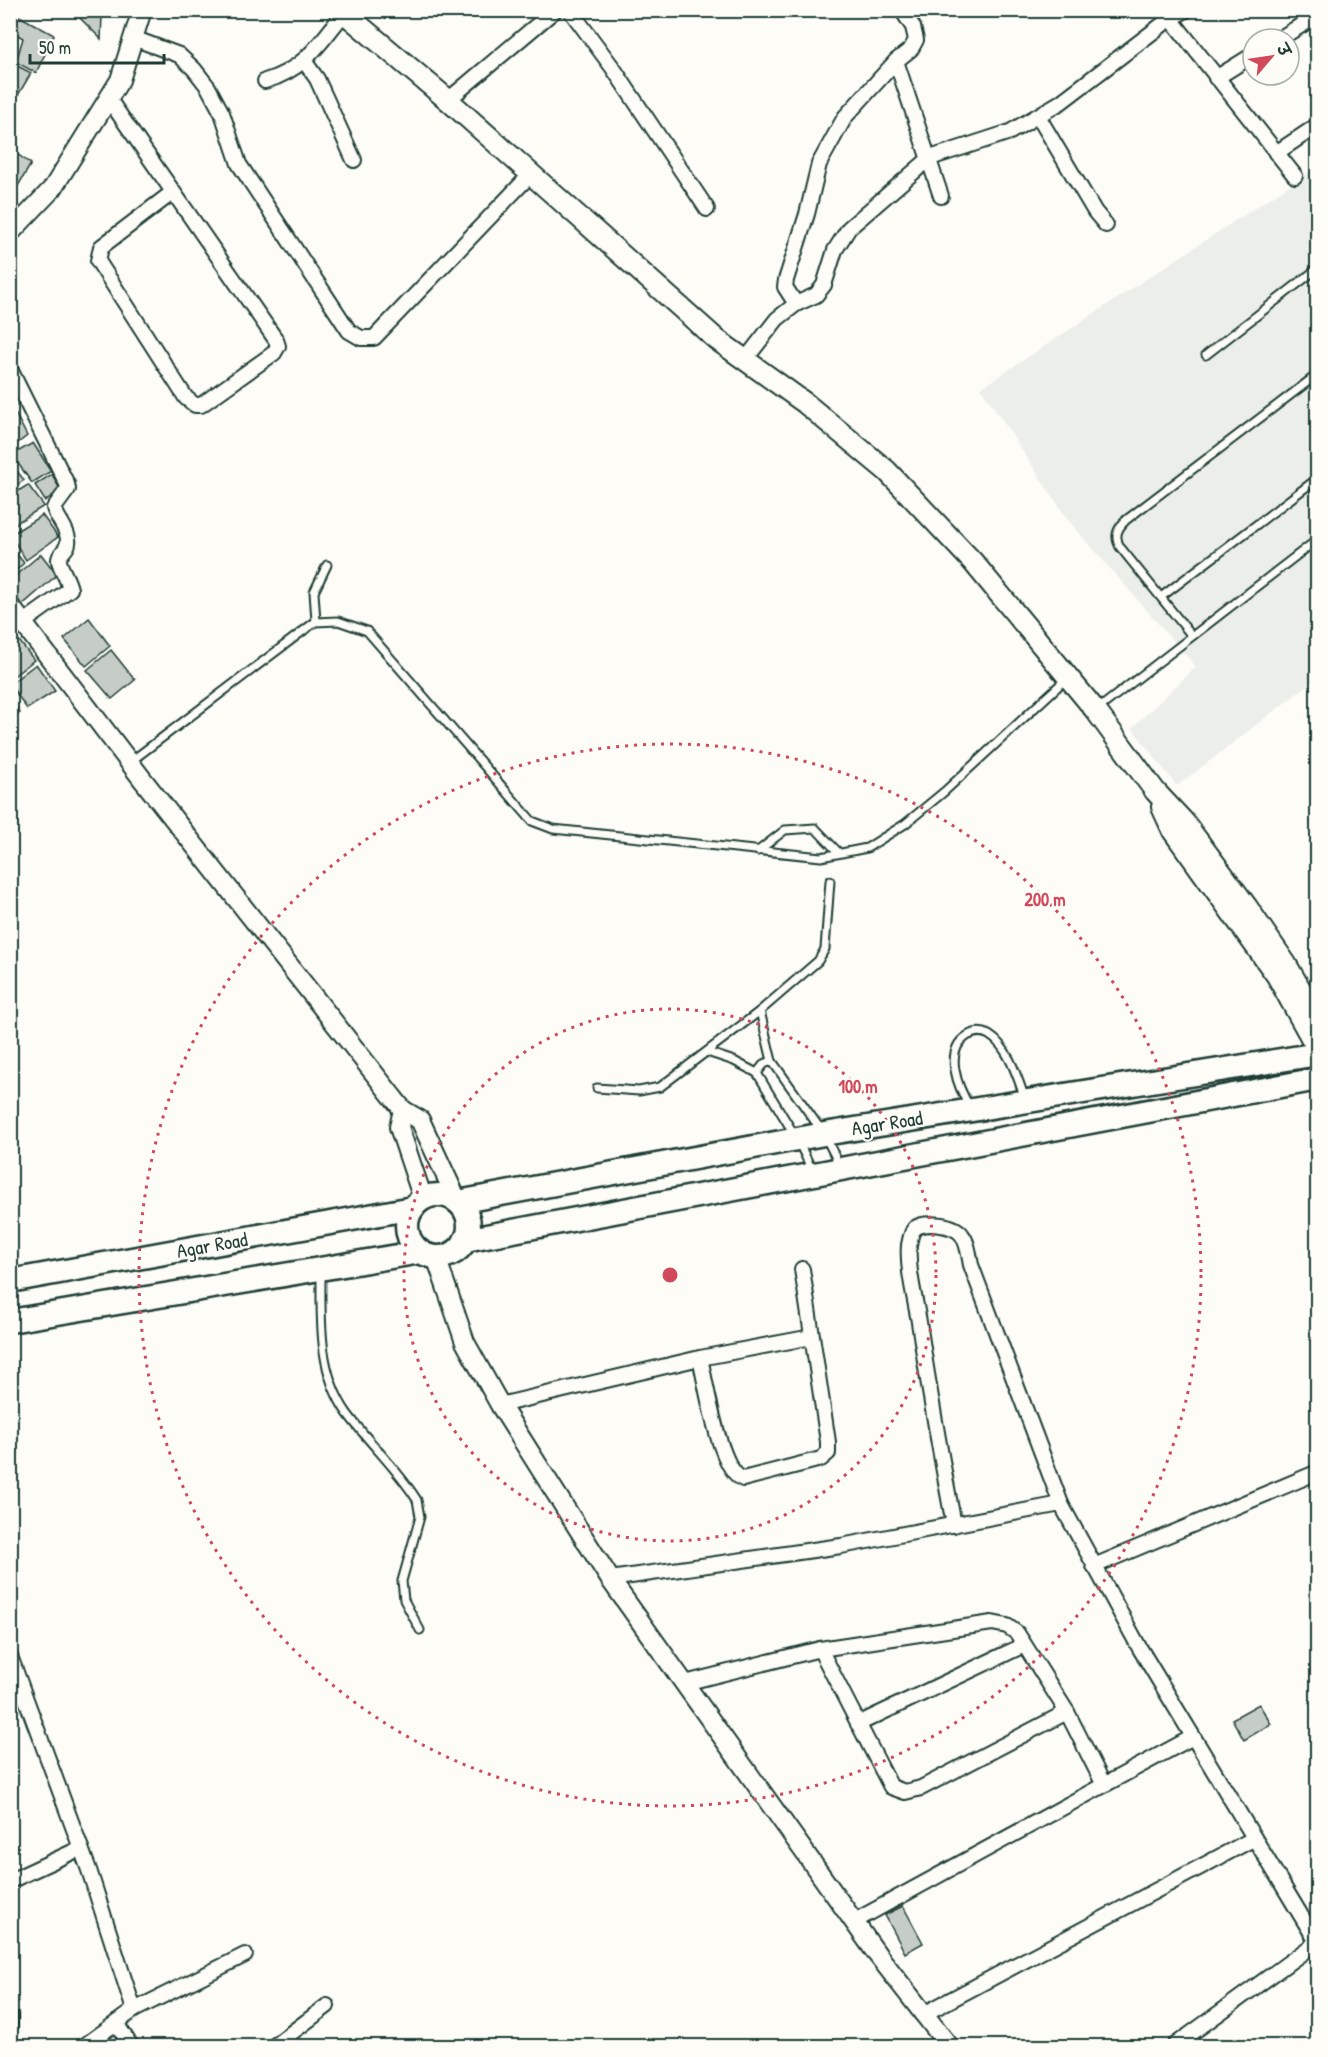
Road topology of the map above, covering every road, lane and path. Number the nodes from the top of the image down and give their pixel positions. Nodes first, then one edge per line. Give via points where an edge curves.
1 (142, 10) edge
2 (555, 10) edge
3 (570, 10) edge
4 (902, 10) edge
5 (1186, 10) edge
6 (342, 12) edge
7 (1168, 14) edge
8 (1317, 15) edge
9 (1298, 27) edge
10 (133, 38) junction
11 (896, 61) junction
12 (305, 62) junction
13 (1241, 62) edge
14 (1216, 78) junction
15 (265, 81) dead end
16 (108, 98) junction
17 (448, 100) junction
18 (1038, 116) junction
19 (1317, 125) edge
20 (1276, 153) junction
21 (930, 158) junction
22 (354, 160) dead end
23 (531, 174) junction
24 (1295, 177) dead end
25 (173, 192) junction
26 (941, 196) dead end
27 (707, 209) dead end
28 (1106, 225) dead end
29 (10, 233) edge
30 (1317, 267) edge
31 (796, 304) junction
32 (1206, 355) dead end
33 (745, 360) junction
34 (10, 369) edge
35 (1317, 374) edge
36 (1317, 478) edge
37 (1317, 539) edge
38 (327, 565) dead end
39 (1161, 597) junction
40 (10, 606) edge
41 (316, 621) junction
42 (17, 628) edge
43 (1192, 636) junction
44 (1068, 677) junction
45 (1096, 711) junction
46 (130, 763) junction
47 (1155, 791) junction
48 (758, 851) junction
49 (839, 853) junction
50 (830, 881) dead end
51 (760, 1011) junction
52 (1317, 1020) edge
53 (707, 1052) junction
54 (1317, 1052) edge
55 (772, 1061) junction
56 (758, 1073) junction
57 (1317, 1079) edge
58 (1128, 1084) junction
59 (597, 1088) dead end
60 (1026, 1100) junction
61 (403, 1110) junction
62 (971, 1110) junction
63 (1135, 1113) junction
64 (824, 1134) junction
65 (797, 1139) junction
66 (841, 1168) junction
67 (813, 1173) junction
68 (458, 1202) junction
69 (418, 1204) junction
70 (465, 1240) junction
71 (428, 1255) junction
72 (321, 1268) junction
73 (802, 1269) dead end
74 (10, 1281) edge
75 (10, 1321) edge
76 (812, 1337) junction
77 (700, 1358) junction
78 (500, 1405) junction
79 (1317, 1472) edge
80 (1061, 1504) junction
81 (954, 1525) junction
82 (1094, 1566) junction
83 (610, 1579) junction
84 (420, 1630) dead end
85 (1024, 1645) junction
86 (820, 1649) junction
87 (10, 1656) edge
88 (685, 1683) junction
89 (1067, 1712) junction
90 (858, 1724) junction
91 (1192, 1737) junction
92 (1104, 1785) junction
93 (1253, 1839) junction
94 (81, 1848) junction
95 (10, 1881) edge
96 (854, 1922) junction
97 (245, 1955) dead end
98 (327, 2006) dead end
99 (134, 2010) junction
100 (922, 2015) junction
101 (10, 2016) edge
102 (116, 2023) junction
103 (10, 2026) edge
104 (84, 2046) edge
105 (131, 2046) edge
106 (274, 2046) edge
107 (949, 2046) edge
108 (1174, 2046) edge

1 - 10 street
2 - 17 street
3 - 27 street
4 - 11 street via 916,40
5 - 7 street
6 - 12 street
6 - 17 main road
7 - 14 street
7 - 18 street via 1062,102
8 - 9 street
10 - 16 street via 120,80
10 - 23 street via 178,55 194,69 222,113 239,164 349,331 361,338 374,338
11 - 21 street
11 - 31 street via 845,117 819,164 784,287
12 - 15 street
12 - 22 street via 317,79
13 - 14 street
14 - 20 street
16 - 25 street
16 - 29 street via 54,188
17 - 23 main road
18 - 21 street via 1010,132
18 - 28 street
19 - 20 street
20 - 24 street
21 - 26 street
21 - 31 street via 849,228 835,250 824,285 816,295
23 - 33 main road via 716,339
25 - 25 street via 101,247 99,261 186,398 201,405 274,353 278,346
30 - 32 lane
31 - 33 street via 777,319
33 - 44 main road via 805,403 887,471 973,562
34 - 42 street via 68,488 54,508 68,538 59,562 70,589
35 - 39 lane via 1118,528 1116,539 1120,547
36 - 39 lane
37 - 43 lane
38 - 41 lane via 314,592
39 - 43 lane
40 - 42 street
41 - 46 lane
41 - 48 lane via 338,621 367,631 532,820 553,829
42 - 46 street
43 - 45 lane
44 - 45 main road
44 - 49 lane via 905,824 867,848
45 - 47 main road
46 - 61 street
47 - 52 main road via 1184,822 1247,907 1286,964
47 - 54 main road via 1173,831 1277,976
48 - 49 lane via 821,857
48 - 49 lane via 785,830 815,828
50 - 51 lane via 823,956
51 - 53 lane
51 - 55 lane
53 - 56 lane
53 - 59 lane via 660,1087 639,1091
54 - 58 main road, Agar Road
55 - 56 lane
55 - 64 lane
56 - 65 lane
57 - 63 main road
58 - 60 main road, Agar Road
58 - 63 main road
60 - 62 main road, Agar Road
60 - 62 lane via 1002,1048 981,1032 959,1041 955,1053 961,1093
61 - 68 street via 420,1120
61 - 69 street via 399,1127
62 - 64 main road, Agar Road
63 - 66 main road
64 - 65 main road, Agar Road
64 - 66 lane
65 - 67 lane
65 - 68 main road, Agar Road
66 - 67 main road
67 - 70 main road
68 - 69 main road, Agar Road via 439,1195
68 - 70 main road via 468,1220
69 - 71 main road via 407,1227 409,1237
69 - 74 main road, Agar Road
70 - 71 main road via 451,1255
71 - 72 main road
71 - 78 street via 465,1342
72 - 75 main road
72 - 84 lane via 321,1339 331,1379 346,1411 417,1500 420,1517 402,1581 404,1600
73 - 76 street
76 - 77 street
76 - 77 street via 828,1454 812,1463 742,1479 724,1458
77 - 78 street
78 - 83 street
79 - 82 street
80 - 81 street
80 - 81 street via 971,1265 967,1243 954,1228 917,1227 912,1231 909,1247
80 - 82 street
81 - 83 street via 841,1546
82 - 91 street
83 - 88 street
85 - 86 street via 1007,1626 992,1623
85 - 89 street
85 - 90 street
86 - 88 street
86 - 90 street
87 - 94 street
88 - 96 street
89 - 90 street via 921,1788 905,1792 891,1787
89 - 92 street
91 - 92 street
91 - 93 street
92 - 96 street
93 - 100 street
93 - 108 street via 1316,1944
94 - 95 street
94 - 99 street
96 - 100 street
97 - 99 street
98 - 106 street
99 - 102 street
100 - 107 street
101 - 103 street
102 - 104 street
102 - 105 street

